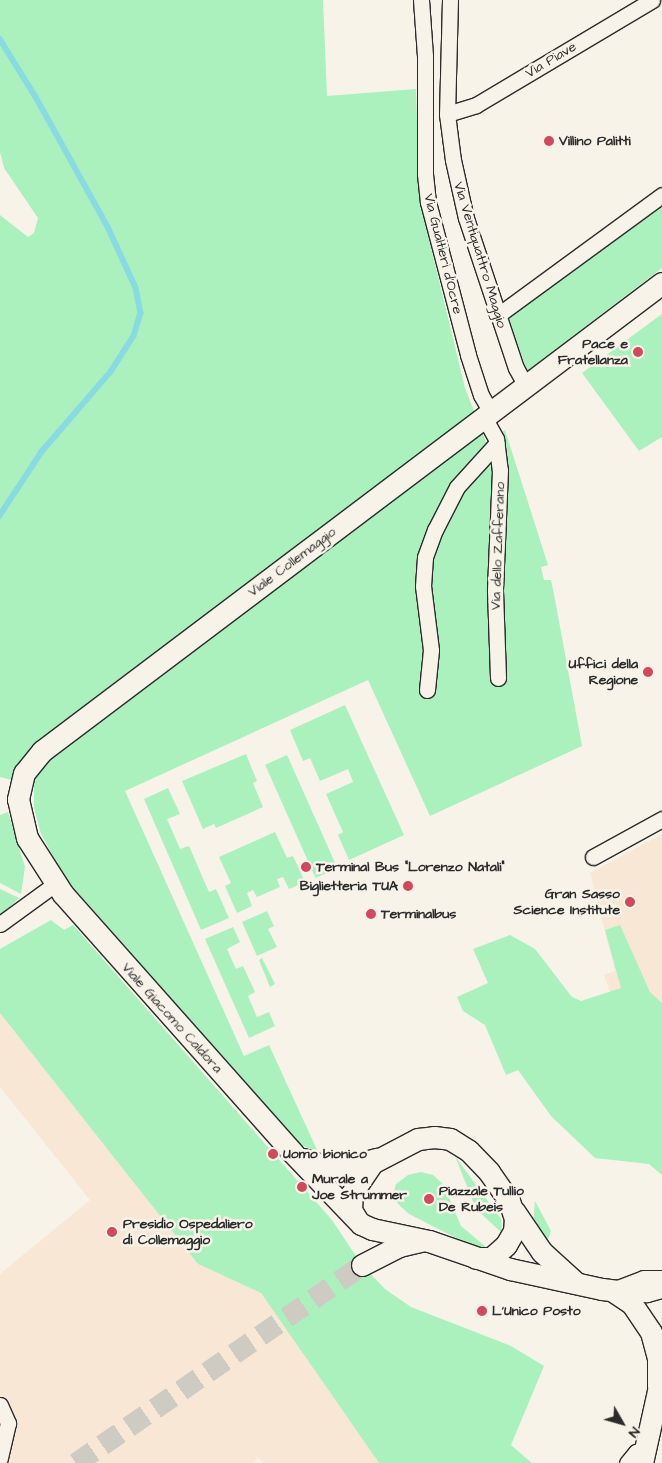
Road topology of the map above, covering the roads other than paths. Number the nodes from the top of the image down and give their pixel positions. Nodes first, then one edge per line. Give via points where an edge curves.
1 (420, 0) edge
2 (450, 0) edge
3 (652, 0) edge
4 (447, 114) junction
5 (662, 195) edge
6 (662, 283) edge
7 (498, 315) junction
8 (526, 386) junction
9 (488, 415) junction
10 (497, 443) junction
11 (498, 678) dead end
12 (427, 690) dead end
13 (662, 819) edge
14 (593, 857) dead end
15 (55, 884) junction
16 (0, 924) edge
17 (292, 1151) junction
18 (381, 1157) junction
19 (513, 1210) junction
20 (364, 1224) junction
21 (430, 1241) junction
22 (476, 1258) junction
23 (662, 1281) edge
24 (582, 1285) junction
25 (662, 1290) edge
26 (613, 1291) junction
27 (660, 1380) edge
28 (0, 1405) edge
29 (643, 1456) edge
30 (0, 1459) edge
31 (627, 1463) edge

1 - 9 street, Via Gualtieri d'Ocre via 425,56 428,202 468,355
2 - 4 street, Via Ventiquattro Maggio
3 - 4 street, Via Piave via 476,105
4 - 7 street, Via Ventiquattro Maggio via 461,198
5 - 7 street
6 - 8 main road, Viale Collemaggio
7 - 8 street, Via Ventiquattro Maggio via 516,368
8 - 9 main road, Viale Collemaggio
9 - 10 street, Via dello Zafferano
9 - 15 main road, Viale Collemaggio via 36,757 22,779 19,813 32,848
10 - 11 street, Via dello Zafferano via 500,470 495,591
10 - 12 street via 457,487 425,557 423,586 431,650
13 - 14 street
15 - 16 street
15 - 17 main road, Viale Giacomo Caldora
17 - 18 main road, Viale Giacomo Caldora via 317,1166 332,1170 356,1167
17 - 20 main road, Viale Giacomo Caldora
18 - 19 main road via 418,1139 450,1139 475,1157
18 - 20 main road via 353,1188 351,1206
19 - 22 main road via 515,1228 506,1245 491,1258
19 - 24 main road via 545,1256
20 - 21 main road
20 - 21 main road via 371,1251 362,1265 406,1243
21 - 22 main road
22 - 24 main road
23 - 26 main road via 644,1281
24 - 26 main road
25 - 26 street via 647,1294
26 - 27 main road via 632,1304 651,1332
27 - 29 main road
28 - 30 street via 8,1424
29 - 31 street via 636,1452

